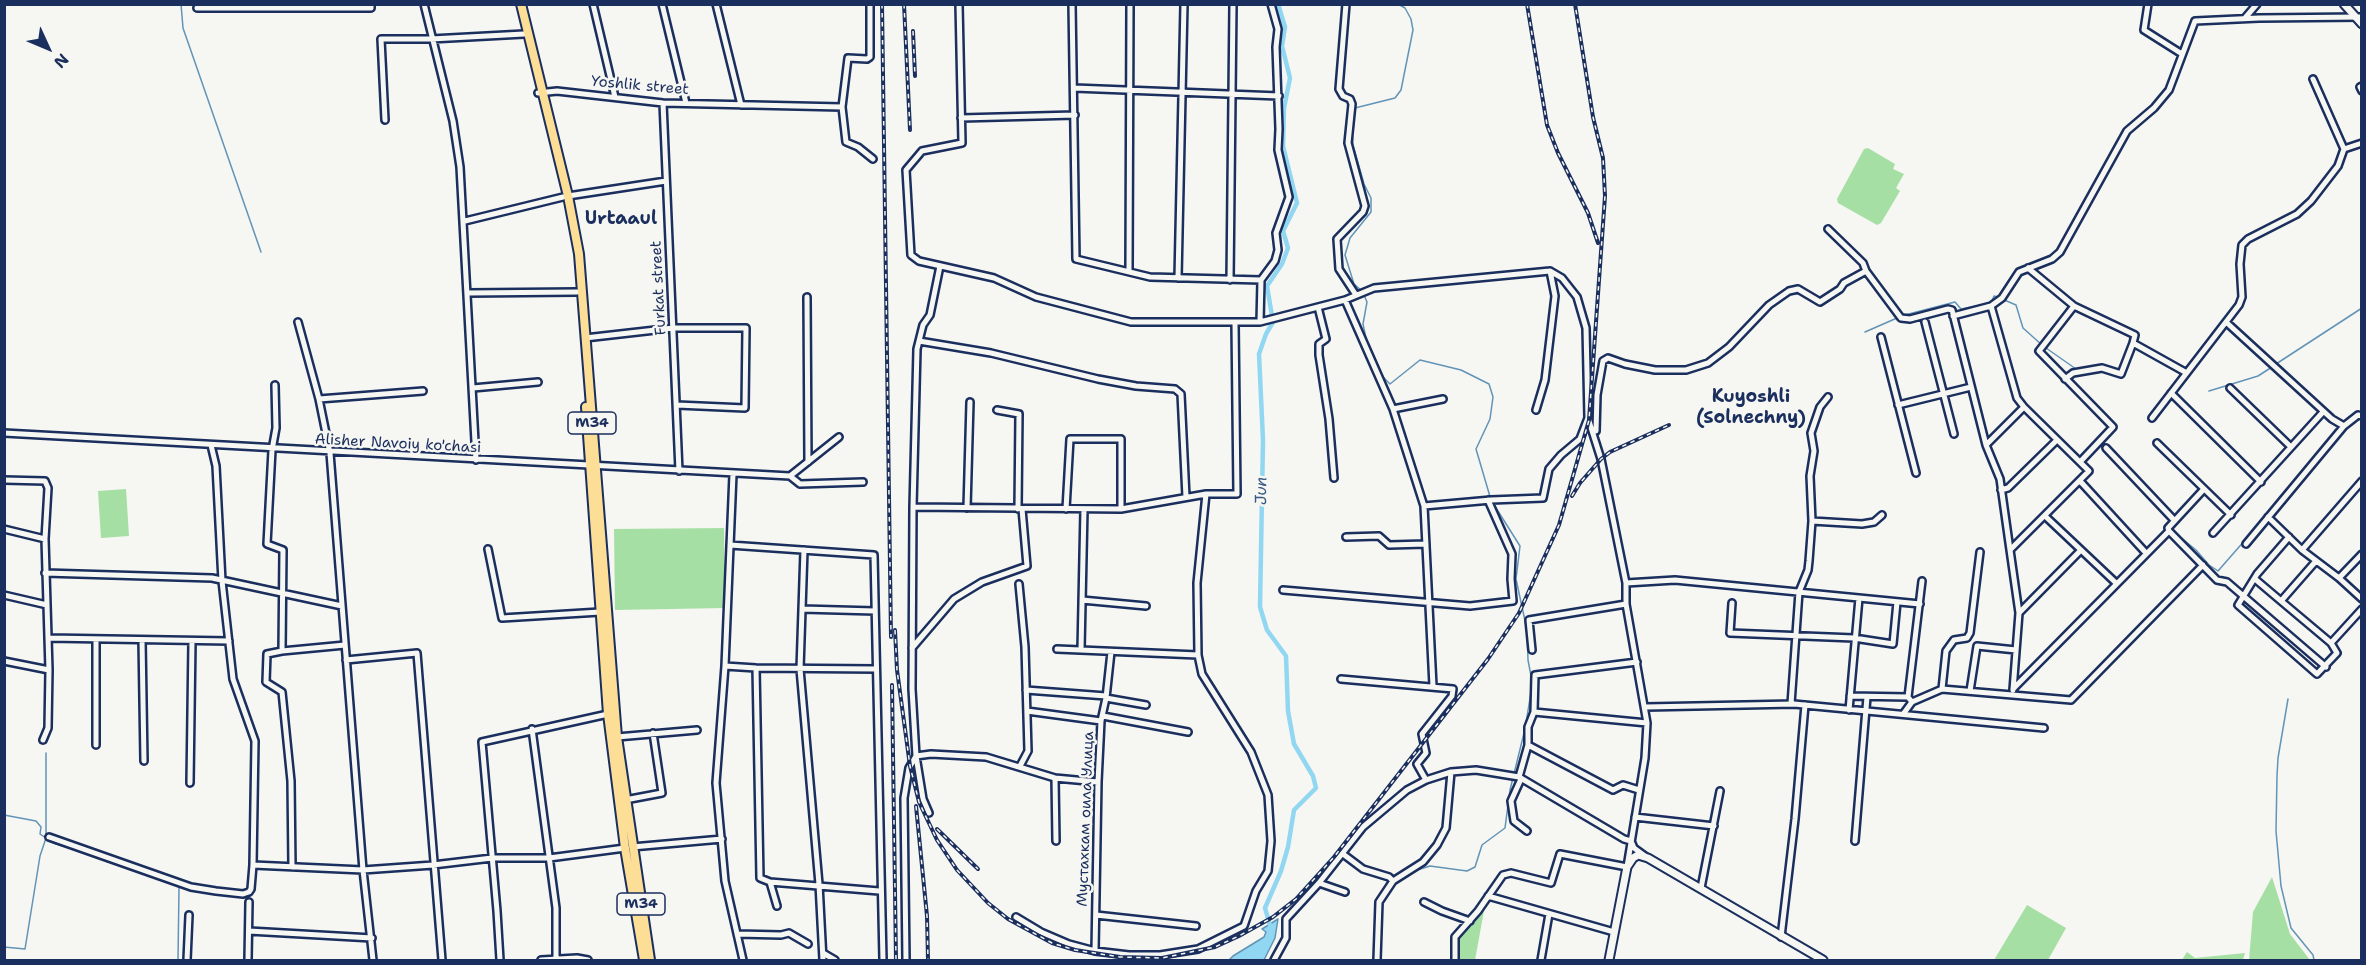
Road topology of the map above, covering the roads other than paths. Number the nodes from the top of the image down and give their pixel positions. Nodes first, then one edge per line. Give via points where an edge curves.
1 (371, 4) edge
2 (424, 4) edge
3 (519, 4) edge
4 (593, 4) edge
5 (662, 4) edge
6 (716, 4) edge
7 (870, 4) edge
8 (958, 4) edge
9 (1072, 4) edge
10 (1130, 4) edge
11 (1184, 4) edge
12 (1233, 4) edge
13 (1271, 4) edge
14 (1347, 4) edge
15 (2148, 4) edge
16 (2258, 4) edge
17 (2344, 4) edge
18 (214, 6) edge
19 (268, 6) edge
20 (321, 6) edge
21 (197, 8) dead end
22 (2358, 17) edge
23 (2245, 18) junction
24 (2361, 24) edge
25 (524, 33) junction
26 (431, 39) junction
27 (2182, 54) junction
28 (2313, 79) dead end
29 (2361, 86) edge
30 (1074, 88) junction
31 (1128, 91) junction
32 (540, 92) junction
33 (1184, 92) junction
34 (2361, 92) edge
35 (1231, 95) junction
36 (1279, 96) junction
37 (615, 97) junction
38 (663, 103) junction
39 (686, 103) junction
40 (741, 105) junction
41 (842, 107) junction
42 (1075, 115) junction
43 (961, 118) junction
44 (384, 120) dead end
45 (2361, 143) edge
46 (2344, 149) junction
47 (873, 159) dead end
48 (666, 181) junction
49 (566, 196) junction
50 (465, 221) junction
51 (1828, 229) dead end
52 (940, 266) junction
53 (2028, 268) junction
54 (1129, 271) junction
55 (1550, 271) junction
56 (1866, 271) junction
57 (1178, 278) junction
58 (1230, 280) junction
59 (1262, 280) junction
60 (577, 292) junction
61 (468, 293) junction
62 (1356, 295) junction
63 (807, 297) dead end
64 (1345, 300) junction
65 (1991, 306) junction
66 (2074, 306) junction
67 (1318, 307) junction
68 (1953, 316) junction
69 (298, 322) dead end
70 (1260, 322) junction
71 (1925, 322) dead end
72 (2226, 322) junction
73 (1234, 323) junction
74 (674, 328) junction
75 (1881, 337) dead end
76 (585, 338) junction
77 (919, 342) junction
78 (2133, 343) junction
79 (2186, 372) junction
80 (2065, 379) junction
81 (538, 382) dead end
82 (275, 385) dead end
83 (1971, 387) junction
84 (473, 388) junction
85 (2230, 388) dead end
86 (423, 391) dead end
87 (1944, 393) junction
88 (2171, 393) junction
89 (1828, 397) dead end
90 (319, 399) junction
91 (1443, 399) dead end
92 (970, 402) dead end
93 (677, 405) junction
94 (1898, 405) junction
95 (2024, 407) junction
96 (1393, 409) junction
97 (1536, 410) dead end
98 (997, 411) dead end
99 (2323, 412) junction
100 (2361, 416) edge
101 (1588, 418) junction
102 (2152, 418) dead end
103 (2344, 426) junction
104 (4, 433) edge
105 (1954, 434) dead end
106 (1595, 436) junction
107 (838, 437) dead end
108 (2057, 440) junction
109 (2157, 443) dead end
110 (211, 445) junction
111 (1986, 445) junction
112 (2291, 447) junction
113 (2106, 448) dead end
114 (272, 450) junction
115 (330, 453) junction
116 (476, 460) junction
117 (808, 462) junction
118 (2080, 462) junction
119 (593, 467) junction
120 (679, 471) junction
121 (1916, 472) dead end
122 (733, 474) junction
123 (790, 477) junction
124 (1334, 478) dead end
125 (4, 480) edge
126 (2080, 481) junction
127 (2361, 481) edge
128 (863, 482) dead end
129 (2261, 482) junction
130 (2204, 489) junction
131 (2001, 490) junction
132 (1206, 494) junction
133 (1186, 497) junction
134 (1488, 500) junction
135 (1424, 506) junction
136 (913, 507) junction
137 (967, 508) junction
138 (1020, 509) junction
139 (1066, 509) junction
140 (1084, 509) junction
141 (1121, 509) junction
142 (1882, 514) dead end
143 (2231, 515) junction
144 (2045, 516) junction
145 (2268, 517) junction
146 (2175, 520) junction
147 (1812, 521) junction
148 (4, 530) edge
149 (2169, 531) junction
150 (2213, 533) dead end
151 (1346, 537) dead end
152 (2289, 537) junction
153 (45, 539) junction
154 (1426, 544) junction
155 (2246, 544) dead end
156 (730, 546) junction
157 (488, 549) dead end
158 (804, 550) junction
159 (2010, 550) junction
160 (2081, 550) junction
161 (2302, 550) junction
162 (1980, 552) dead end
163 (2146, 553) junction
164 (2361, 554) edge
165 (2316, 561) junction
166 (2203, 565) junction
167 (45, 573) junction
168 (2339, 578) junction
169 (2255, 579) junction
170 (222, 581) junction
171 (1922, 581) dead end
172 (1626, 583) junction
173 (2116, 583) junction
174 (1019, 584) dead end
175 (1283, 590) dead end
176 (1799, 592) junction
177 (283, 594) junction
178 (4, 595) edge
179 (2244, 596) junction
180 (1859, 598) junction
181 (2361, 599) edge
182 (1082, 600) junction
183 (2281, 601) junction
184 (1897, 602) junction
185 (1429, 603) junction
186 (1732, 603) dead end
187 (1626, 604) junction
188 (1920, 604) junction
189 (47, 605) junction
190 (342, 606) junction
191 (1146, 606) dead end
192 (802, 609) junction
193 (2361, 609) edge
194 (875, 611) junction
195 (600, 612) junction
196 (2019, 613) junction
197 (1796, 635) junction
198 (48, 638) junction
199 (1854, 638) junction
200 (96, 639) junction
201 (142, 640) junction
202 (192, 641) junction
203 (229, 641) junction
204 (2331, 643) junction
205 (345, 645) junction
206 (912, 649) junction
207 (1057, 649) dead end
208 (1081, 650) junction
209 (1532, 650) dead end
210 (2016, 650) junction
211 (282, 651) junction
212 (1111, 652) junction
213 (1198, 655) junction
214 (346, 660) junction
215 (4, 661) edge
216 (1637, 662) junction
217 (725, 666) junction
218 (2326, 667) junction
219 (756, 668) junction
220 (800, 669) junction
221 (876, 669) junction
222 (49, 670) junction
223 (1341, 679) dead end
224 (1433, 686) junction
225 (1942, 689) junction
226 (1026, 690) junction
227 (1970, 691) junction
228 (2012, 693) junction
229 (1850, 696) junction
230 (1867, 696) junction
231 (1106, 697) junction
232 (1910, 700) junction
233 (1791, 704) junction
234 (1146, 705) dead end
235 (1805, 705) junction
236 (1646, 707) junction
237 (1849, 710) junction
238 (1866, 710) junction
239 (1027, 711) junction
240 (1534, 712) junction
241 (1904, 713) junction
242 (608, 714) junction
243 (1102, 719) junction
244 (1647, 723) junction
245 (2044, 728) dead end
246 (532, 729) junction
247 (698, 730) dead end
248 (1188, 732) dead end
249 (653, 733) junction
250 (617, 737) junction
251 (43, 740) dead end
252 (1528, 744) junction
253 (96, 746) dead end
254 (916, 756) junction
255 (144, 761) dead end
256 (1020, 766) junction
257 (1452, 772) junction
258 (1055, 778) junction
259 (1520, 778) junction
260 (1426, 780) junction
261 (1098, 782) junction
262 (190, 783) dead end
263 (1639, 790) junction
264 (1720, 791) dead end
265 (625, 800) junction
266 (929, 813) dead end
267 (1635, 817) junction
268 (1714, 826) junction
269 (1527, 831) dead end
270 (49, 837) dead end
271 (722, 839) junction
272 (1056, 841) dead end
273 (1631, 841) junction
274 (1855, 841) dead end
275 (629, 848) junction
276 (1343, 854) junction
277 (492, 858) junction
278 (549, 858) junction
279 (1648, 858) junction
280 (253, 865) junction
281 (433, 866) junction
282 (292, 867) junction
283 (1627, 867) junction
284 (363, 870) junction
285 (1393, 881) junction
286 (770, 882) junction
287 (1319, 883) junction
288 (819, 884) junction
289 (1701, 888) junction
290 (879, 891) junction
291 (1345, 892) dead end
292 (1488, 896) junction
293 (249, 902) dead end
294 (1424, 902) dead end
295 (777, 906) dead end
296 (1549, 914) junction
297 (189, 915) dead end
298 (1096, 915) junction
299 (1016, 917) dead end
300 (1470, 921) junction
301 (1196, 926) dead end
302 (249, 931) junction
303 (1614, 932) junction
304 (737, 934) junction
305 (1781, 937) junction
306 (372, 938) junction
307 (808, 944) dead end
308 (1095, 951) junction
309 (823, 953) junction
310 (187, 960) edge
311 (248, 960) edge
312 (373, 960) edge
313 (442, 960) edge
314 (500, 960) edge
315 (541, 960) edge
316 (558, 960) edge
317 (588, 960) edge
318 (644, 960) edge
319 (650, 960) edge
320 (743, 960) edge
321 (823, 960) edge
322 (835, 960) edge
323 (883, 960) edge
324 (906, 960) edge
325 (1274, 960) edge
326 (1377, 960) edge
327 (1455, 960) edge
328 (1541, 960) edge
329 (1609, 960) edge
330 (1823, 960) edge

1 - 20 street via 371,8
2 - 26 street
3 - 25 main road, M34
3 - 32 main road, M34
4 - 37 street
5 - 39 street
6 - 40 street
7 - 41 street via 870,57 848,58
8 - 43 street
9 - 30 street
10 - 31 street
11 - 33 street
12 - 35 street
13 - 36 street via 1278,29
14 - 62 street via 1339,89 1352,104 1348,143 1365,206 1337,238 1339,269
15 - 27 street via 2144,30
16 - 23 street
17 - 22 main road
18 - 19 street
18 - 21 street
19 - 20 street
22 - 23 street
22 - 24 main road
23 - 27 street via 2195,21
25 - 26 street
25 - 32 main road, M34
26 - 44 street via 381,39
26 - 50 street via 453,121
27 - 53 street via 2169,90 2127,130 2060,252
28 - 46 street
29 - 34 street
30 - 31 street
30 - 42 street
31 - 33 street
31 - 54 street
32 - 37 street, Yoshlik street
32 - 49 main road, M34
33 - 35 street
33 - 57 street
35 - 36 street
35 - 58 street
36 - 59 street via 1278,150 1289,197 1276,233 1275,261
37 - 38 street, Yoshlik street
38 - 39 street, Yoshlik street
38 - 48 street, Furkat street
39 - 40 street, Yoshlik street
40 - 41 street, Yoshlik street
41 - 47 street via 846,142
42 - 43 street
42 - 54 street via 1076,259
43 - 52 street via 962,143 922,151 906,170 911,255 918,261
45 - 46 street
46 - 72 street via 2338,166 2311,201 2297,214 2242,245 2242,297
48 - 49 street
48 - 74 street, Furkat street
49 - 50 street
49 - 60 main road, M34
49 - 76 main road, M34 via 579,254
50 - 61 street
51 - 56 street via 1856,254
52 - 73 street via 994,278 1036,297 1131,322
52 - 77 street via 930,315
53 - 65 street via 2019,272 2002,298
53 - 66 street
54 - 57 street
55 - 62 street via 1374,288
55 - 97 street via 1555,296 1545,380
55 - 101 street via 1562,278 1576,297 1586,328
56 - 68 street via 1901,318 1948,309
56 - 106 street via 1820,302 1798,289 1789,291 1708,363 1686,370 1655,370 1608,358 1603,362 1597,395
57 - 58 street
58 - 59 street
59 - 70 street
60 - 61 street
60 - 119 main road, M34
61 - 84 street
62 - 64 street
63 - 117 street
64 - 67 street
64 - 96 street
65 - 68 street
65 - 95 street via 2017,399
66 - 78 street via 2135,335
66 - 80 street via 2039,351
67 - 70 street
67 - 124 street via 1326,339 1319,344 1319,356
68 - 83 street
69 - 90 street
70 - 73 street
71 - 87 street
72 - 79 street
72 - 99 street
73 - 132 street via 1237,494
74 - 76 street
74 - 93 street, Furkat street
74 - 93 street via 746,328 745,408
75 - 94 street
76 - 119 main road, M34
77 - 133 street via 991,353 1107,381 1175,389 1181,394
77 - 136 street
78 - 79 street
78 - 80 street via 2121,374 2102,368 2073,373
79 - 88 street
80 - 118 street via 2114,427
81 - 84 street
82 - 114 street
83 - 87 street
83 - 111 street
84 - 116 street
85 - 112 street
86 - 90 street
87 - 94 street
87 - 105 street
88 - 102 street
88 - 129 street
89 - 147 street via 1811,433
90 - 115 street
91 - 96 street
92 - 137 street
93 - 120 street, Furkat street
94 - 121 street
95 - 108 street
95 - 111 street
96 - 135 street
98 - 138 street via 1019,414
99 - 103 street
99 - 112 street
100 - 103 street
101 - 106 street
101 - 134 street via 1580,439 1549,469 1542,498
103 - 145 street
104 - 110 street, Alisher Navoiy ko'chasi
106 - 172 street
107 - 117 street
108 - 118 street
108 - 131 street via 2008,488
109 - 130 street
110 - 114 street, Alisher Navoiy ko'chasi
110 - 170 street via 216,466
111 - 131 street
112 - 129 street
113 - 146 street
114 - 115 street, Alisher Navoiy ko'chasi
114 - 177 street via 267,544 283,550
115 - 116 street, Alisher Navoiy ko'chasi
115 - 190 street
116 - 119 street, Alisher Navoiy ko'chasi
117 - 123 street
118 - 126 street via 2089,471
119 - 120 street, Alisher Navoiy ko'chasi
119 - 195 main road, M34
119 - 250 main road, M34
120 - 122 street, Alisher Navoiy ko'chasi
122 - 123 street, Alisher Navoiy ko'chasi
122 - 156 street
123 - 128 street, Alisher Navoiy ko'chasi via 800,484
125 - 153 street via 45,481
126 - 144 street
126 - 163 street
127 - 161 street
129 - 143 street
130 - 143 street
130 - 146 street
131 - 159 street
132 - 133 street
132 - 213 street via 1197,583
133 - 141 street
134 - 135 street
134 - 185 street via 1512,554 1514,601 1470,606
135 - 154 street
136 - 137 street
136 - 206 street
137 - 138 street
138 - 139 street
138 - 206 street via 1027,566 982,582 954,599
139 - 140 street
139 - 141 street via 1070,439 1121,439
140 - 141 street
140 - 182 street
142 - 147 street via 1874,522 1862,524
143 - 150 street
144 - 159 street
144 - 160 street
145 - 152 street
145 - 155 street
146 - 149 street
147 - 176 street via 1808,570
148 - 153 street
149 - 163 street
149 - 166 street
151 - 154 street via 1379,536 1389,545
152 - 161 street
152 - 169 street
153 - 167 street
154 - 185 street
156 - 158 street
156 - 217 street
157 - 195 street via 502,618
158 - 192 street
158 - 194 street via 874,555
159 - 196 street
160 - 173 street
160 - 196 street
161 - 165 street
162 - 225 street via 1971,633 1967,638 1954,640 1946,651
163 - 173 street
164 - 168 street
165 - 168 street
165 - 183 street
166 - 179 street via 2217,580 2227,582
166 - 228 street via 2073,698
167 - 170 street
167 - 189 street
168 - 181 street
169 - 179 street
169 - 183 street
170 - 177 street
170 - 203 street
171 - 188 street
172 - 176 street via 1675,580
172 - 187 street
173 - 228 street
174 - 226 street
175 - 185 street
176 - 180 street
176 - 197 street
177 - 190 street
177 - 211 street
178 - 189 street
179 - 218 street
179 - 218 street via 2238,604 2316,674
180 - 184 street
180 - 199 street
182 - 191 street
182 - 208 street
183 - 204 street
184 - 188 street
184 - 199 street via 1893,644
185 - 224 street
186 - 197 street via 1730,633
187 - 209 street via 1529,620
187 - 216 street
188 - 232 street
189 - 198 street
190 - 205 street
192 - 194 street
192 - 220 street
193 - 204 street
194 - 221 street
195 - 242 main road, M34
196 - 210 street
197 - 199 street
197 - 233 street
198 - 200 street
198 - 222 street
199 - 229 street
200 - 201 street
200 - 253 street
201 - 202 street
201 - 255 street
202 - 203 street
202 - 262 street
203 - 280 street via 233,679 255,741
204 - 218 street via 2337,653
205 - 211 street
205 - 214 street
206 - 254 street
207 - 208 street
208 - 212 street
210 - 227 street via 1977,646
210 - 228 street
211 - 282 street via 267,654 266,682 282,692 291,781
212 - 213 street
212 - 231 street, Мустахкам оила Улица
213 - 308 street via 1202,674 1251,752 1268,795 1268,871 1244,926 1198,949 1160,955
214 - 281 street via 417,654
214 - 284 street
215 - 222 street
216 - 236 street
216 - 240 street via 1535,675
217 - 219 street
217 - 271 street via 716,783
219 - 220 street
219 - 286 street via 759,875
220 - 221 street
220 - 288 street
221 - 290 street
222 - 251 street via 48,728
223 - 224 street
224 - 260 street via 1453,689 1452,696 1422,734 1426,753 1417,764
225 - 227 street
225 - 232 street
226 - 231 street
226 - 239 street
227 - 228 street
229 - 230 street
229 - 237 street
230 - 232 street
230 - 238 street
231 - 234 street
231 - 243 street, Мустахкам оила Улица
232 - 241 street
233 - 235 street
233 - 236 street
235 - 237 street
235 - 305 street
236 - 244 street
237 - 238 street
238 - 241 street
238 - 274 street
239 - 243 street
239 - 256 street via 1028,751
240 - 244 street
240 - 252 street via 1528,727
241 - 245 street
242 - 246 street
242 - 275 main road, M34
243 - 248 street
243 - 261 street, Мустахкам оила Улица
244 - 263 street
246 - 277 street via 482,742
246 - 278 street
247 - 249 street
249 - 250 street
249 - 265 street via 662,793
250 - 265 main road, M34
252 - 259 street
252 - 263 street via 1613,790 1623,785
254 - 256 street via 986,757
254 - 266 street
254 - 324 street via 909,768 904,798
256 - 258 street
257 - 259 street via 1476,770
257 - 260 street
257 - 285 street via 1446,828 1437,845 1424,862
258 - 261 street
258 - 272 street
259 - 269 street via 1511,801 1514,821
259 - 273 street
260 - 276 street via 1407,790 1363,827
261 - 298 street, Мустахкам оила Улица
263 - 267 street
264 - 268 street
265 - 275 main road, M34
267 - 268 street
267 - 273 street
268 - 289 street
270 - 280 street via 191,887 216,891 249,892
271 - 275 street
271 - 304 street via 725,881
273 - 279 street
273 - 283 street
275 - 278 street
275 - 318 main road, M34
275 - 319 main road, M34
276 - 285 street via 1363,869
276 - 287 street
277 - 278 street
277 - 281 street
277 - 314 street
278 - 316 street
279 - 283 main road via 1636,856
279 - 289 main road
280 - 282 street
281 - 284 street
281 - 313 street
282 - 284 street
283 - 292 street via 1560,854 1551,883 1511,873 1503,875
283 - 303 main road
284 - 306 street
285 - 326 street via 1379,902
286 - 288 street
286 - 295 street
287 - 291 street
287 - 325 street via 1286,919 1286,938
288 - 290 street
288 - 309 street
289 - 305 main road
290 - 323 street
292 - 296 street
292 - 300 street
293 - 302 street
294 - 300 street
296 - 303 street
296 - 328 street
297 - 310 street
298 - 301 street
298 - 308 street, Мустахкам оила Улица
299 - 308 street via 1041,932
300 - 327 street via 1455,937
302 - 306 street
302 - 311 street
303 - 329 main road
304 - 307 street via 789,933
304 - 320 street
305 - 330 main road
306 - 312 street
309 - 321 street
309 - 322 street
315 - 316 street
316 - 317 street

